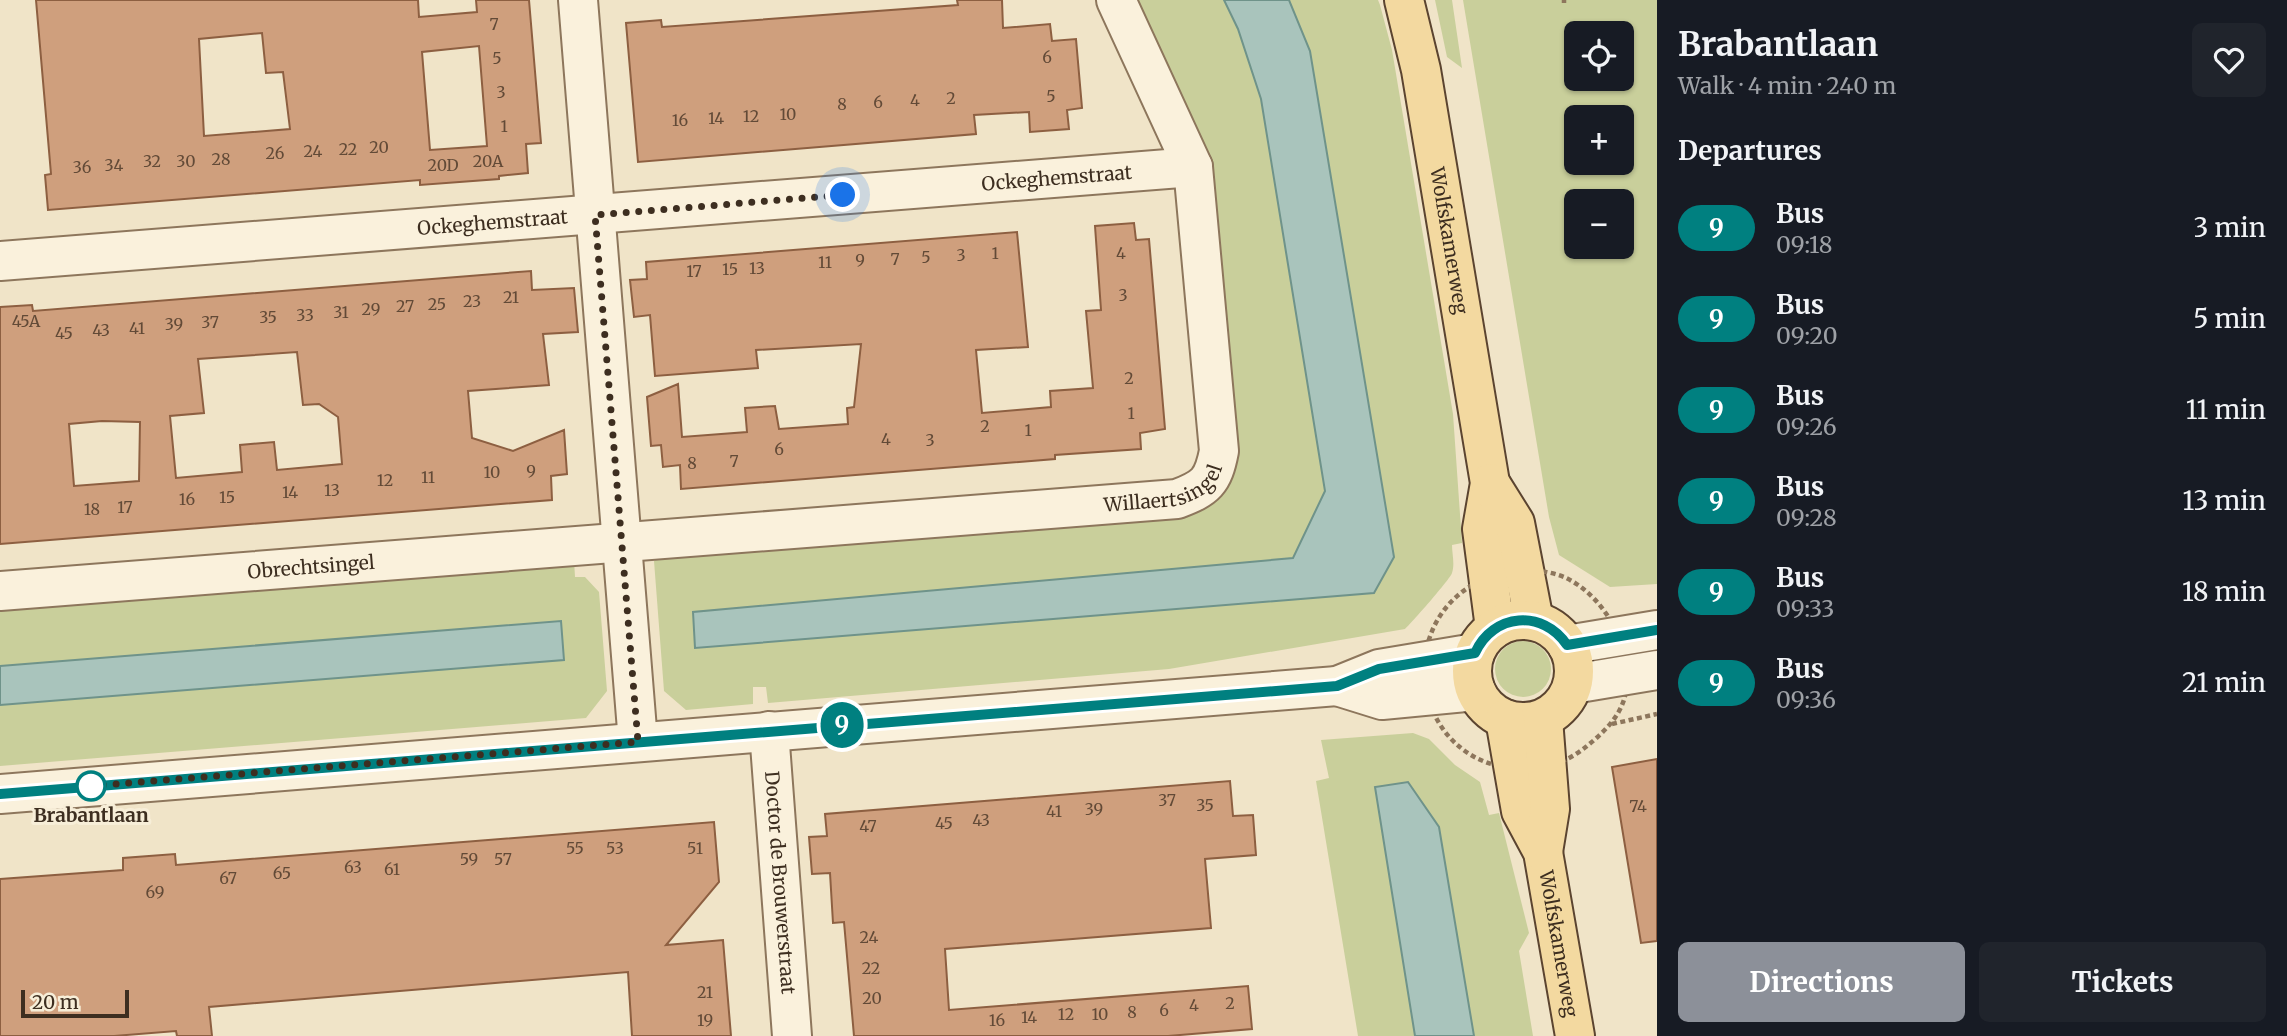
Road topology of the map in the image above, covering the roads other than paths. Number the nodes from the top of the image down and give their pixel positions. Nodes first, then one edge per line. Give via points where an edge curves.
1 (578, 0) edge
2 (1116, 0) edge
3 (1404, 0) edge
4 (1193, 167) junction
5 (595, 215) junction
6 (0, 261) edge
7 (621, 542) junction
8 (1506, 572) junction
9 (0, 591) edge
10 (1534, 621) junction
11 (1657, 630) edge
12 (1485, 640) junction
13 (1567, 645) junction
14 (1642, 673) edge
15 (1426, 678) junction
16 (1573, 684) junction
17 (1476, 691) junction
18 (1504, 719) junction
19 (1543, 719) junction
20 (769, 731) junction
21 (638, 742) junction
22 (1530, 767) junction
23 (0, 794) edge
24 (792, 1036) edge
25 (1574, 1036) edge

1 - 5 street
2 - 4 street, Willaertsingel
3 - 8 main road, Wolfskamerweg via 1422,70 1490,483 1515,523
4 - 5 street, Ockeghemstraat
4 - 7 street, Willaertsingel via 1219,451 1215,470 1202,489 1177,499
5 - 6 street, Ockeghemstraat
5 - 7 street
7 - 9 street, Obrechtsingel
7 - 21 street
8 - 10 main road, Wolfskamerweg
8 - 12 main road, Wolfskamerweg
10 - 12 main road via 1514,620
10 - 13 main road via 1553,629
11 - 13 street
12 - 15 street
12 - 17 main road via 1472,672
13 - 16 main road via 1574,664
14 - 16 street
15 - 17 street
15 - 20 street via 1379,669 1337,686
16 - 19 main road via 1565,701
17 - 18 main road via 1487,708
18 - 19 main road via 1524,723
18 - 22 main road, Wolfskamerweg
19 - 22 main road, Wolfskamerweg
20 - 21 street
20 - 24 street, Doctor de Brouwerstraat
21 - 23 street
22 - 25 main road, Wolfskamerweg via 1550,809 1543,852

